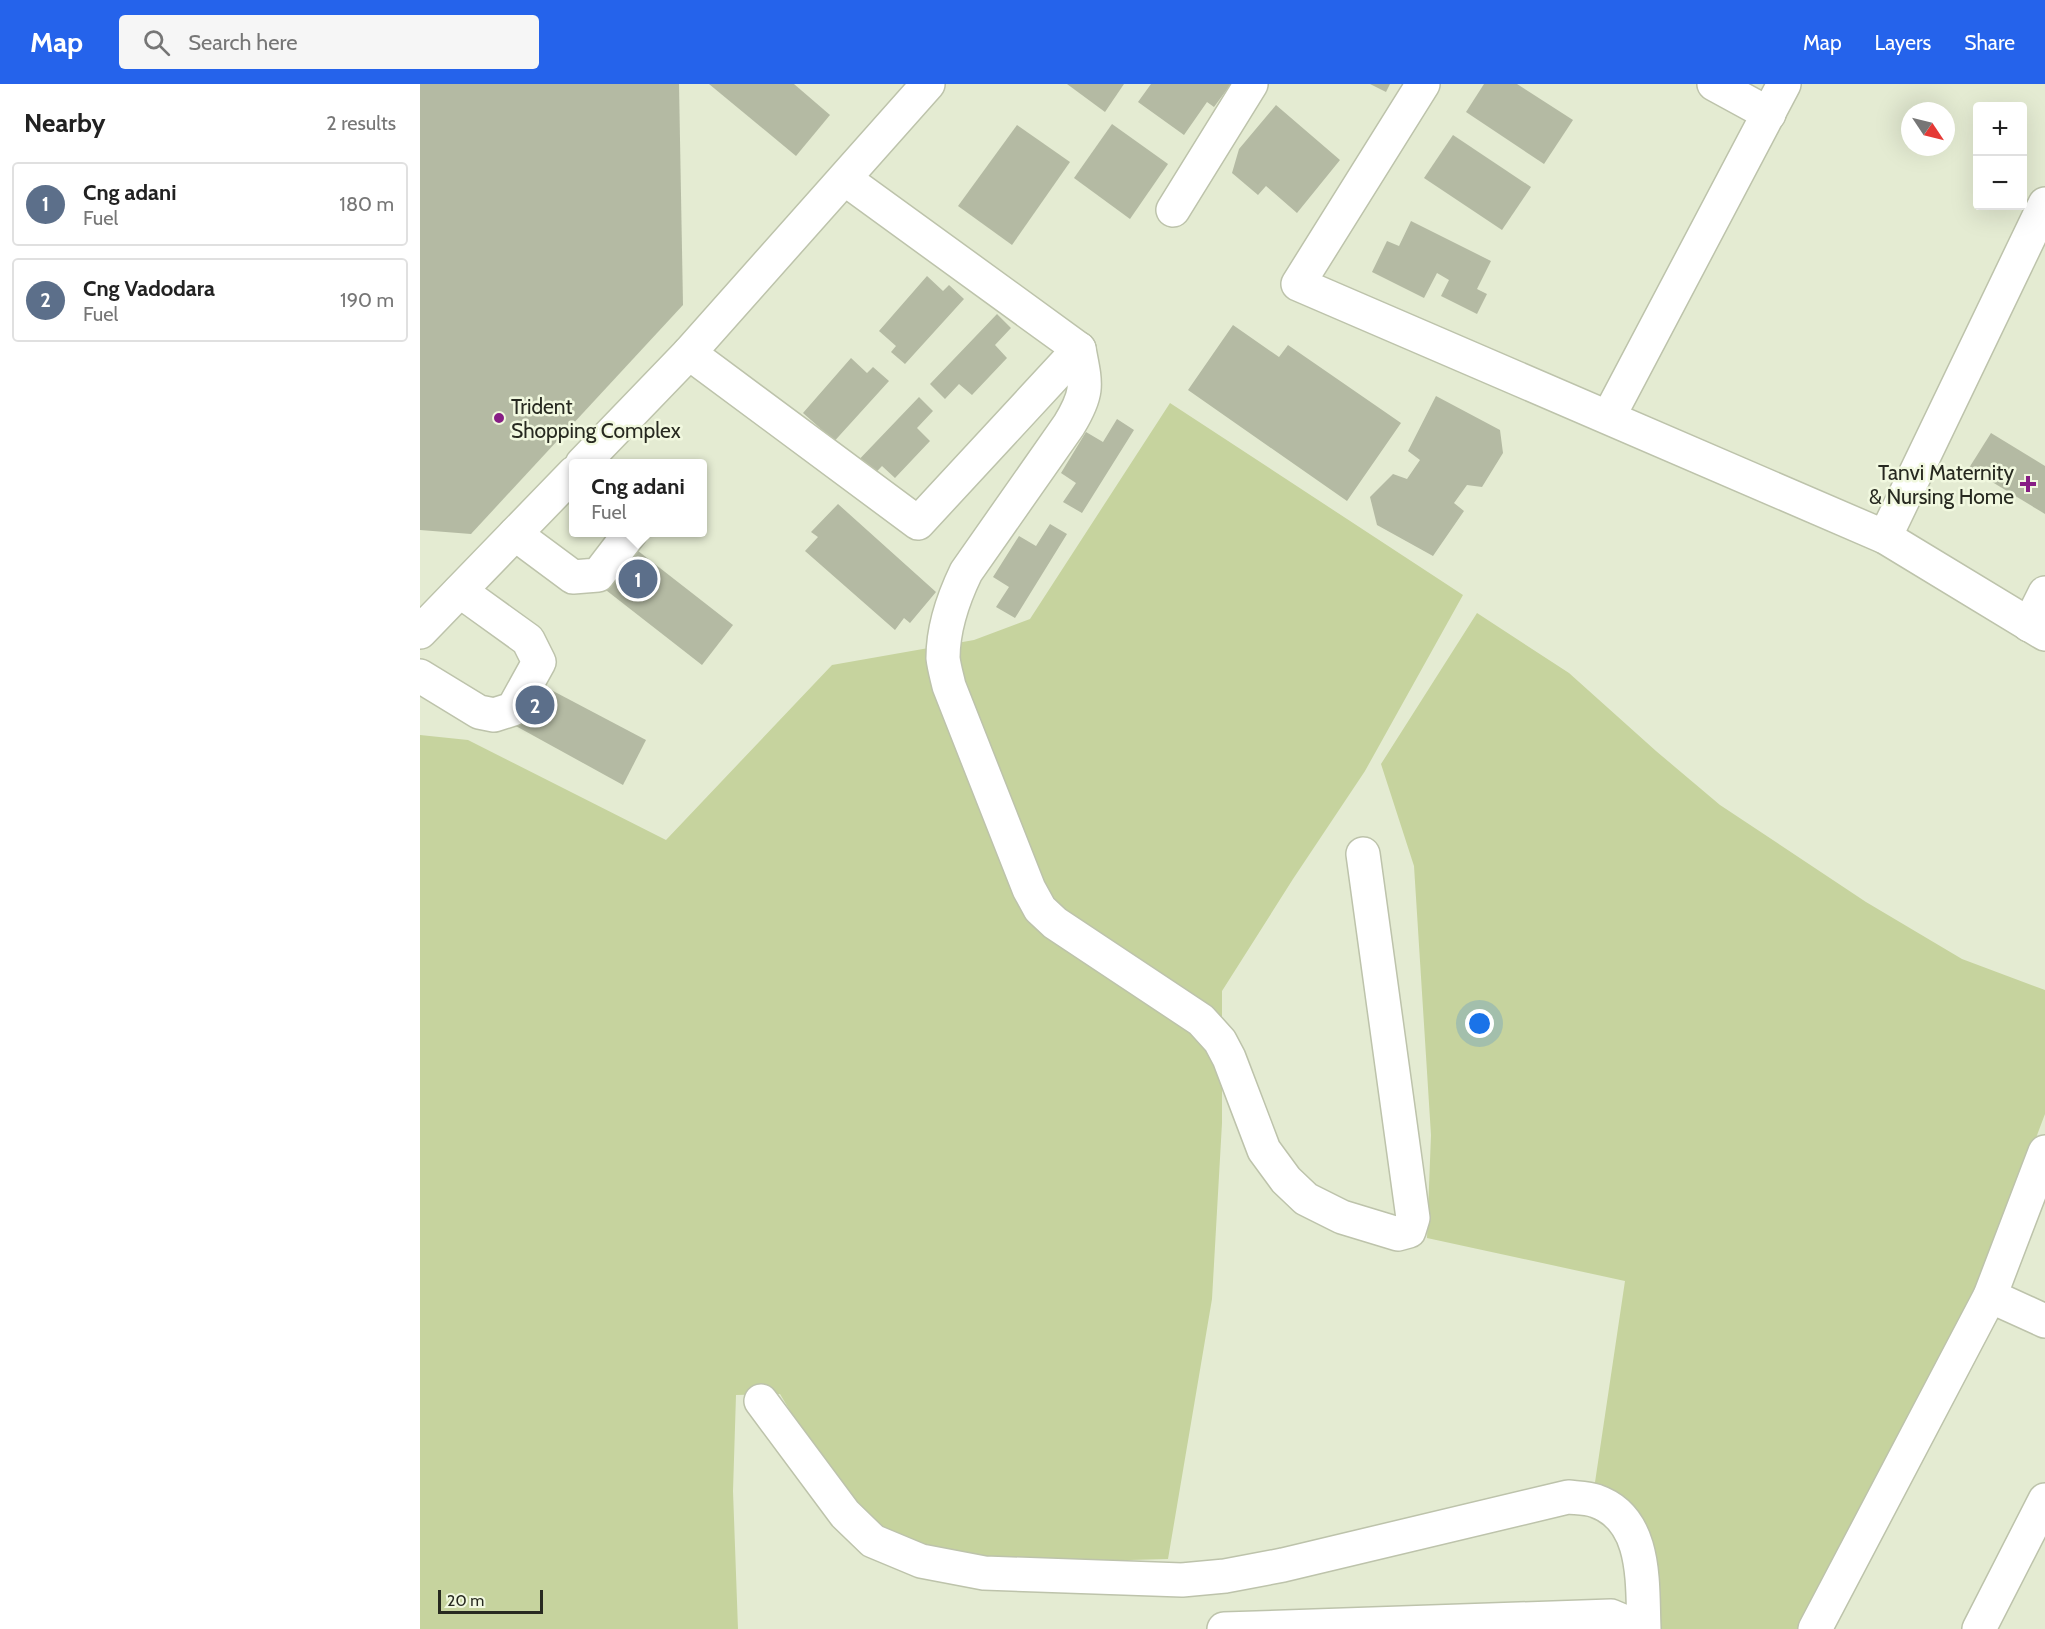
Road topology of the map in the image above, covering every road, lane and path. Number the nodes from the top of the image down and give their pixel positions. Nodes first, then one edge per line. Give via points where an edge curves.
1 (928, 84) edge
2 (1251, 84) edge
3 (1423, 84) edge
4 (1714, 84) edge
5 (1784, 84) edge
6 (1769, 114) junction
7 (844, 179) junction
8 (2045, 204) edge
9 (1173, 210) dead end
10 (1079, 349) junction
11 (688, 353) junction
12 (1609, 416) junction
13 (587, 459) edge
14 (569, 476) edge
15 (515, 534) junction
16 (627, 537) edge
17 (1886, 537) junction
18 (459, 591) junction
19 (2045, 593) edge
20 (2037, 629) edge
21 (420, 632) edge
22 (420, 676) edge
23 (1363, 854) dead end
24 (2045, 1152) edge
25 (1990, 1296) junction
26 (2045, 1321) edge
27 (760, 1401) dead end
28 (2045, 1500) edge
29 (1399, 1626) edge
30 (1630, 1627) edge
31 (1224, 1629) edge
32 (1815, 1629) edge
33 (1979, 1629) edge

1 - 7 street
2 - 9 street
3 - 12 street via 1298,284
4 - 6 street
5 - 6 street
6 - 12 street
7 - 10 street
7 - 11 street
8 - 17 street
10 - 11 street via 918,523
10 - 23 street via 1086,384 1080,406 966,572 953,598 943,660 949,686 1040,909 1055,923 1201,1020 1229,1058 1264,1150 1306,1199 1342,1217 1398,1234 1409,1231 1413,1218
11 - 13 street
12 - 17 street
14 - 15 street
15 - 16 street via 573,577 598,575
15 - 18 street
17 - 20 street
18 - 21 street
18 - 22 street via 528,640 539,662 513,709 494,716 478,712
19 - 20 street
24 - 25 street
25 - 26 street
25 - 32 street
27 - 30 street via 845,1514 873,1541 921,1562 984,1573 1182,1580 1226,1576 1568,1497 1596,1501 1621,1516 1632,1534 1640,1557
28 - 33 street
29 - 30 street via 1611,1616
29 - 31 street

